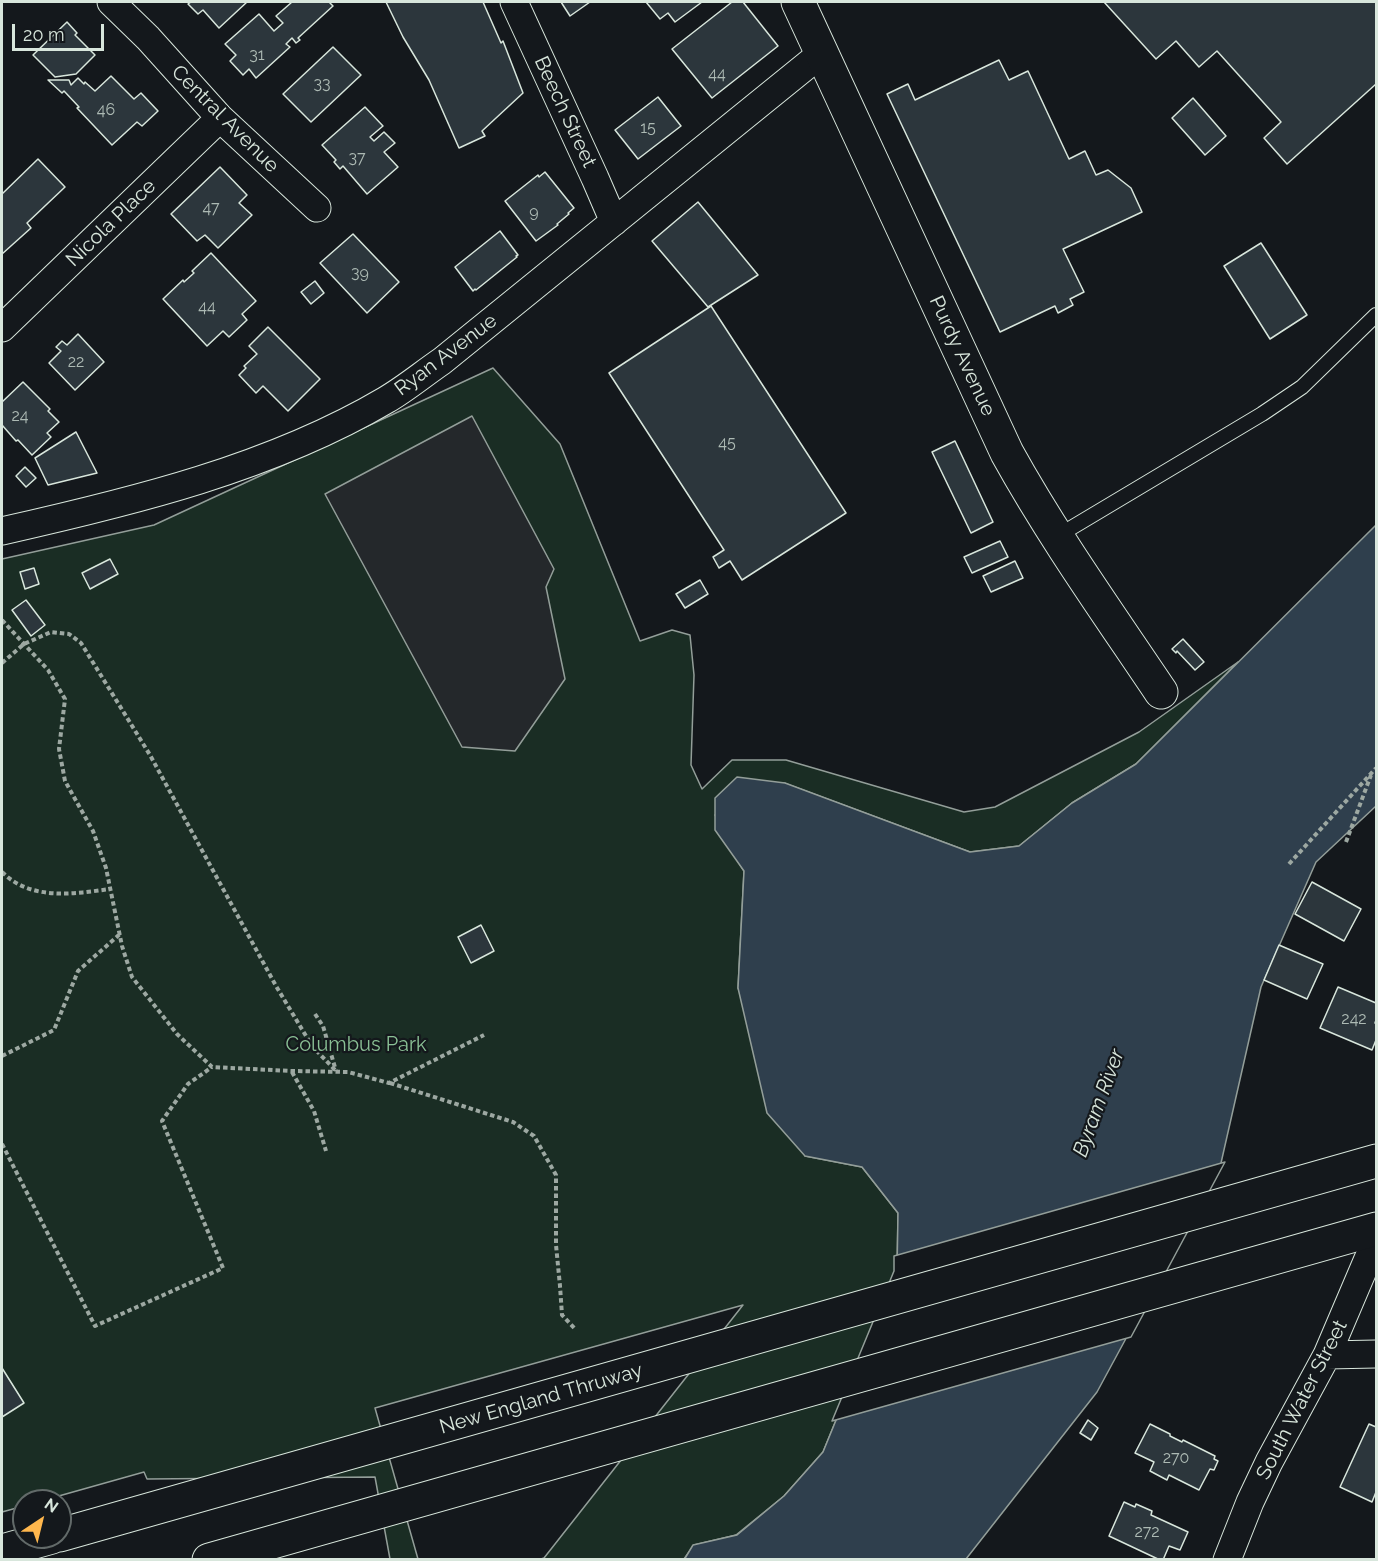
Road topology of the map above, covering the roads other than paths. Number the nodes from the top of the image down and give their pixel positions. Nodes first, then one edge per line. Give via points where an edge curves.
1 (111, 2) edge
2 (514, 2) edge
3 (800, 2) edge
4 (822, 53) junction
5 (220, 118) junction
6 (317, 208) dead end
7 (614, 222) junction
8 (1377, 315) edge
9 (2, 328) edge
10 (2, 531) edge
11 (1056, 537) junction
12 (1161, 692) dead end
13 (1377, 1161) edge
14 (1377, 1229) edge
15 (1377, 1240) edge
16 (1377, 1354) edge
17 (1327, 1355) junction
18 (72, 1532) edge
19 (209, 1560) edge
20 (1227, 1560) edge

1 - 5 street, Central Avenue
2 - 7 street, Beech Street
3 - 4 main road, Purdy Avenue
4 - 7 street, Ryan Avenue
4 - 11 main road, Purdy Avenue via 1007,453
5 - 6 street, Central Avenue
5 - 9 street, Nicola Place
7 - 10 street, Ryan Avenue via 442,361 386,400 329,430 185,484
8 - 11 lane via 1302,387
11 - 12 main road, Purdy Avenue
13 - 18 main road, New England Thruway
14 - 19 main road
15 - 17 street, South Water Street
16 - 17 street
17 - 20 street, South Water Street via 1269,1462

